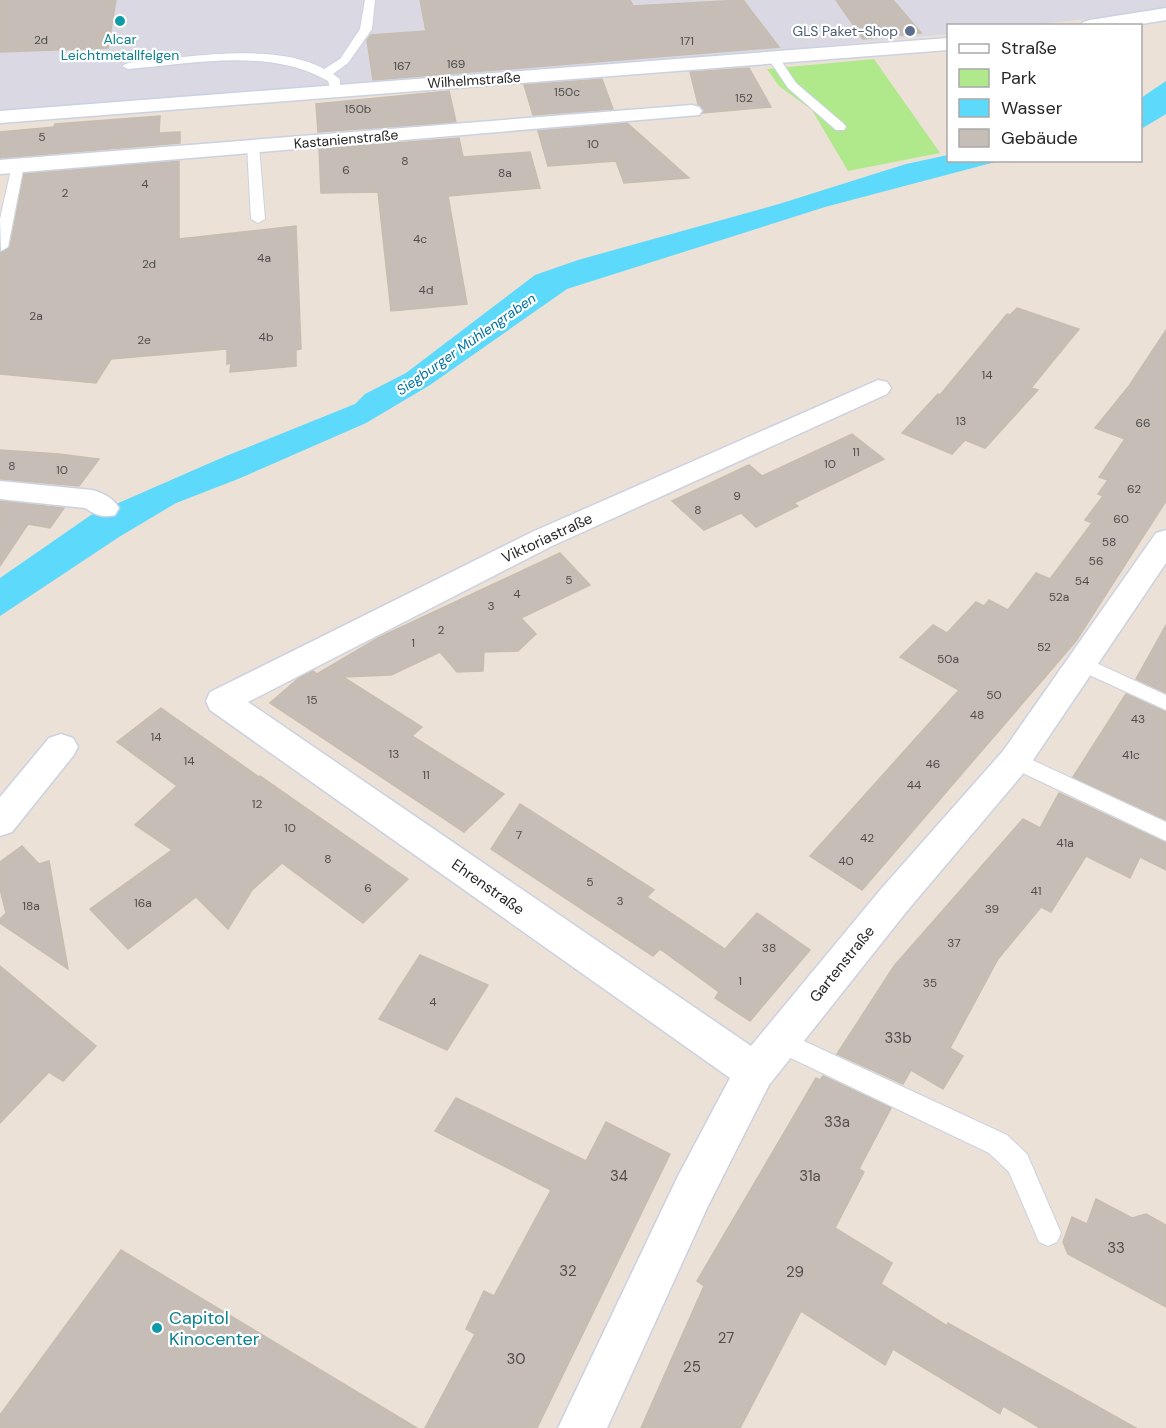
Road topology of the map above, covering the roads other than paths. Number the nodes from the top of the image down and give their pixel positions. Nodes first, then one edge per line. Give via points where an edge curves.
1 (370, 0) edge
2 (1166, 14) edge
3 (1103, 24) edge
4 (947, 44) edge
5 (774, 58) junction
6 (128, 66) dead end
7 (326, 73) junction
8 (336, 91) junction
9 (692, 111) dead end
10 (0, 117) edge
11 (840, 127) dead end
12 (253, 146) junction
13 (9, 166) edge
14 (258, 219) dead end
15 (2, 247) dead end
16 (878, 388) dead end
17 (0, 490) edge
18 (105, 508) dead end
19 (1166, 540) edge
20 (1081, 663) junction
21 (222, 701) joint
22 (1166, 703) edge
23 (61, 747) dead end
24 (1015, 760) junction
25 (0, 822) edge
26 (1166, 832) edge
27 (780, 1041) junction
28 (755, 1072) junction
29 (1048, 1233) dead end
30 (582, 1428) edge

1 - 7 lane via 366,29 344,61
2 - 3 street
4 - 5 street, Wilhelmstraße
5 - 8 street, Wilhelmstraße
5 - 11 lane via 792,85
6 - 7 lane via 258,57 294,62
7 - 8 lane via 334,80
8 - 10 street, Wilhelmstraße
9 - 12 street, Kastanienstraße
12 - 13 street, Kastanienstraße
12 - 14 lane
13 - 15 lane
16 - 21 street, Viktoriastraße via 542,538
17 - 18 street via 92,499
19 - 20 street, Gartenstraße
20 - 22 lane
20 - 24 street, Gartenstraße
21 - 28 street, Ehrenstraße
23 - 25 street
24 - 26 lane
24 - 27 street, Gartenstraße via 894,900
27 - 28 street, Gartenstraße
27 - 29 lane via 999,1144 1018,1163
28 - 30 street, Gartenstraße via 693,1191

